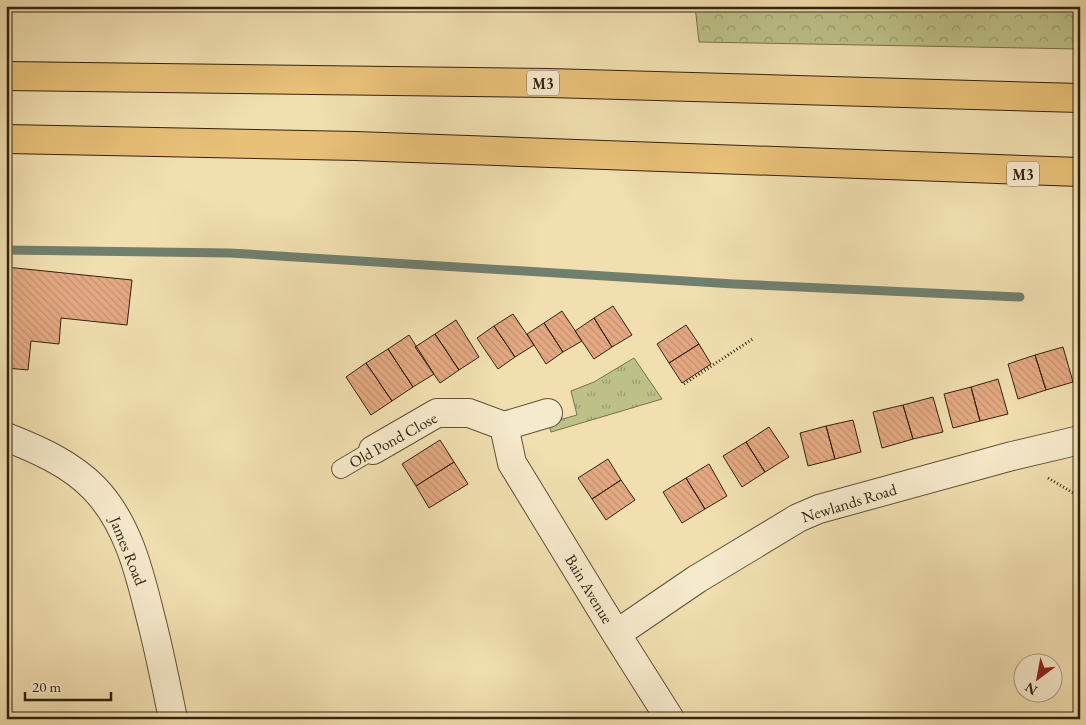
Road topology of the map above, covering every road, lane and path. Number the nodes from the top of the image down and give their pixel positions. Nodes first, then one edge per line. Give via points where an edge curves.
1 (6, 76) edge
2 (1080, 98) edge
3 (6, 139) edge
4 (966, 167) junction
5 (1080, 172) edge
6 (1080, 181) edge
7 (754, 338) dead end
8 (684, 384) dead end
9 (548, 413) dead end
10 (504, 426) junction
11 (6, 436) edge
12 (1080, 440) edge
13 (374, 450) joint
14 (340, 469) dead end
15 (617, 635) junction
16 (173, 719) edge
17 (670, 719) edge

1 - 2 highway, M3 via 549,83
3 - 4 highway, M3
4 - 5 highway, M3
4 - 6 highway, M3
7 - 8 path
9 - 10 street
10 - 13 street, Old Pond Close via 469,413 437,413
10 - 15 street, Bain Avenue via 512,463
11 - 16 street, James Road via 69,468 93,487 111,509 128,542 142,581
12 - 15 street, Newlands Road via 819,509 798,518 697,579
13 - 14 lane, Old Pond Close
15 - 17 street, Bain Avenue

